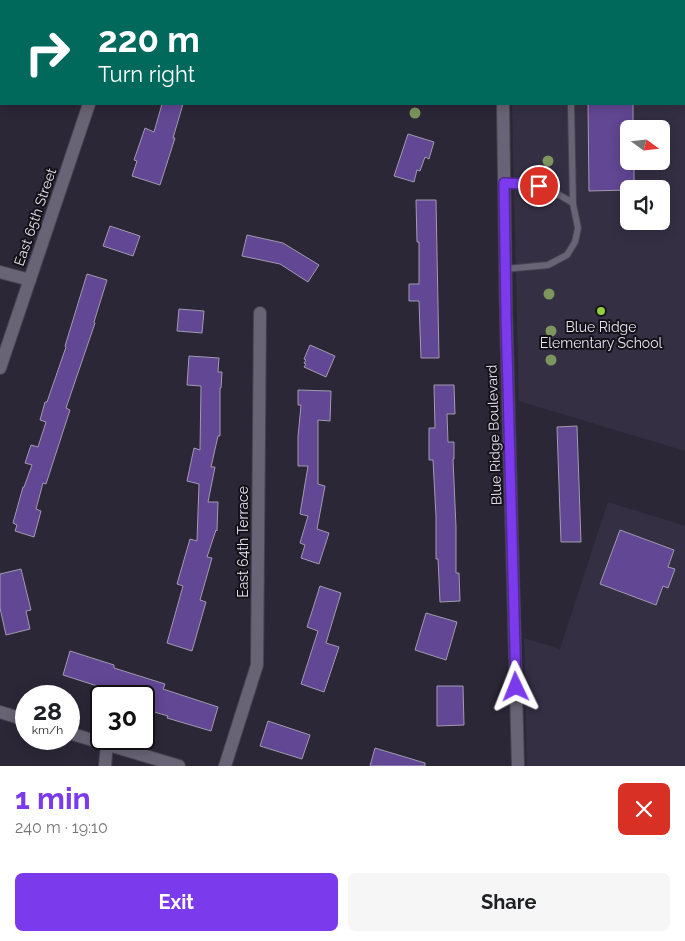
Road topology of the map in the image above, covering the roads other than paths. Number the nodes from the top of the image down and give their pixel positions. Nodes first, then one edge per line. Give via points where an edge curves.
1 (89, 105) edge
2 (503, 105) edge
3 (570, 105) edge
4 (504, 183) junction
5 (573, 203) junction
6 (506, 269) junction
7 (0, 272) edge
8 (30, 280) junction
9 (260, 313) dead end
10 (0, 368) edge
11 (0, 712) edge
12 (15, 717) edge
13 (106, 750) edge
14 (127, 750) edge
15 (105, 766) edge
16 (179, 766) edge
17 (225, 766) edge
18 (518, 766) edge

1 - 8 street, East 65th Street
2 - 4 street, Blue Ridge Boulevard
3 - 5 lane
4 - 5 lane via 539,186
4 - 6 street, Blue Ridge Boulevard
5 - 6 lane via 578,228 575,242 567,255 548,266
6 - 18 street, Blue Ridge Boulevard
7 - 8 street
8 - 10 street, East 65th Street
9 - 17 street, East 64th Terrace via 257,665
11 - 12 street
13 - 15 street
14 - 16 street

